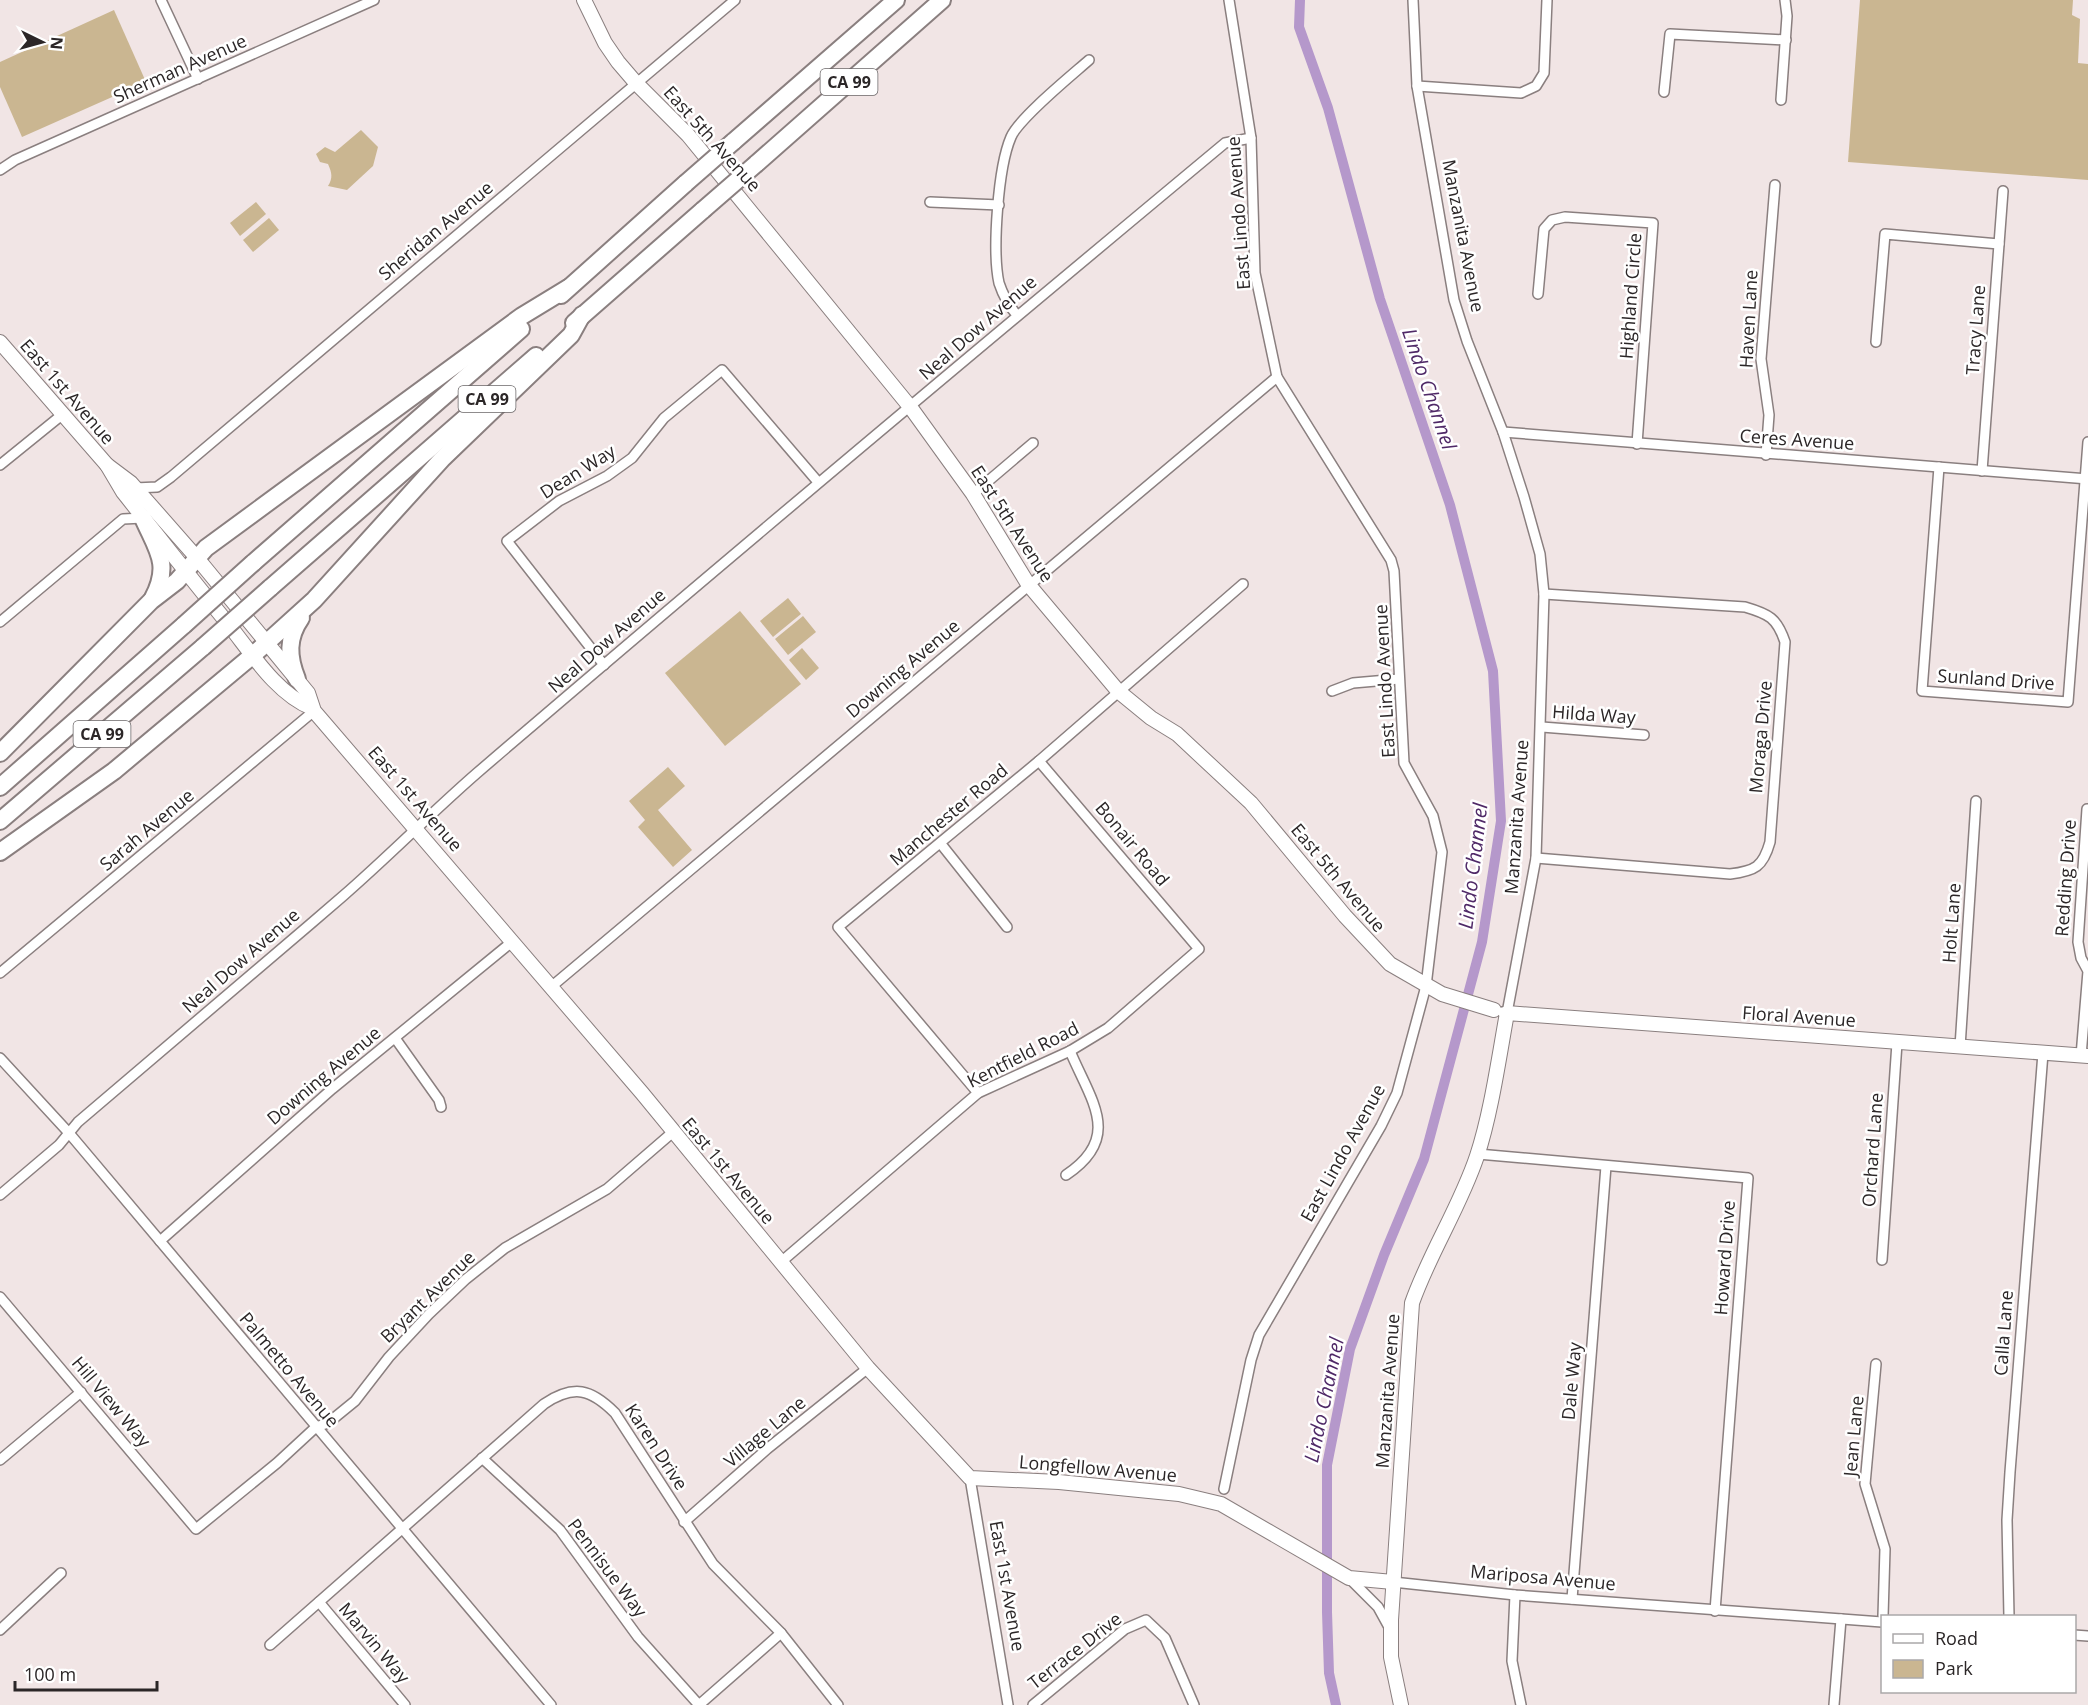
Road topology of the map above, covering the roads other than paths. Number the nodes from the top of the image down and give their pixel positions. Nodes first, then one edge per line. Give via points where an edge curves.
1 (161, 0) edge
2 (374, 0) edge
3 (584, 0) edge
4 (735, 0) edge
5 (896, 0) edge
6 (942, 0) edge
7 (1229, 0) edge
8 (1413, 0) edge
9 (1547, 0) edge
10 (1785, 0) edge
11 (1786, 40) junction
12 (1089, 60) dead end
13 (198, 79) junction
14 (636, 83) junction
15 (1417, 86) junction
16 (1664, 92) dead end
17 (1781, 100) dead end
18 (1251, 138) junction
19 (0, 170) edge
20 (1775, 185) dead end
21 (2003, 191) dead end
22 (930, 202) dead end
23 (999, 205) junction
24 (1999, 244) junction
25 (568, 288) junction
26 (1538, 294) dead end
27 (582, 315) junction
28 (1017, 315) junction
29 (0, 342) edge
30 (1876, 342) dead end
31 (1277, 377) junction
32 (910, 408) junction
33 (63, 414) junction
34 (1503, 432) junction
35 (2088, 442) edge
36 (1033, 443) dead end
37 (1637, 444) junction
38 (1766, 454) junction
39 (0, 465) edge
40 (1939, 467) junction
41 (1982, 471) junction
42 (2086, 479) edge
43 (818, 482) junction
44 (157, 487) junction
45 (131, 493) junction
46 (973, 494) junction
47 (150, 515) junction
48 (123, 519) junction
49 (197, 558) junction
50 (185, 571) junction
51 (1028, 584) junction
52 (1243, 584) dead end
53 (1544, 594) junction
54 (314, 600) junction
55 (151, 601) junction
56 (0, 622) edge
57 (268, 642) junction
58 (253, 656) junction
59 (604, 665) junction
60 (297, 679) junction
61 (1399, 679) junction
62 (1118, 691) junction
63 (1332, 691) dead end
64 (313, 710) junction
65 (1542, 727) junction
66 (1644, 735) dead end
67 (0, 753) edge
68 (1039, 761) junction
69 (0, 787) edge
70 (1976, 801) dead end
71 (2087, 809) edge
72 (0, 821) edge
73 (416, 829) junction
74 (941, 844) junction
75 (0, 852) edge
76 (1536, 858) junction
77 (1007, 927) dead end
78 (513, 941) junction
79 (1199, 949) joint
80 (0, 973) edge
81 (1426, 986) junction
82 (551, 987) junction
83 (1501, 1011) junction
84 (395, 1038) junction
85 (1898, 1043) junction
86 (1960, 1047) junction
87 (1070, 1051) junction
88 (2043, 1053) junction
89 (2085, 1056) edge
90 (0, 1058) edge
91 (978, 1093) junction
92 (441, 1107) dead end
93 (673, 1132) junction
94 (69, 1133) junction
95 (1478, 1154) junction
96 (1606, 1166) junction
97 (1066, 1175) dead end
98 (0, 1195) edge
99 (160, 1241) junction
100 (1882, 1260) dead end
101 (781, 1262) junction
102 (0, 1297) edge
103 (1876, 1364) dead end
104 (868, 1368) junction
105 (81, 1392) junction
106 (316, 1427) junction
107 (482, 1458) junction
108 (0, 1460) edge
109 (970, 1478) junction
110 (1224, 1489) dead end
111 (1221, 1504) joint
112 (684, 1522) junction
113 (196, 1529) joint
114 (401, 1530) junction
115 (62, 1573) dead end
116 (1349, 1578) junction
117 (1393, 1582) junction
118 (1515, 1595) junction
119 (1572, 1599) junction
120 (318, 1602) junction
121 (1715, 1611) junction
122 (1883, 1615) edge
123 (2009, 1615) edge
124 (1841, 1619) junction
125 (1881, 1622) edge
126 (0, 1630) edge
127 (1391, 1631) junction
128 (781, 1633) junction
129 (270, 1645) dead end
130 (405, 1705) edge
131 (550, 1705) edge
132 (699, 1705) edge
133 (838, 1705) edge
134 (1008, 1705) edge
135 (1033, 1705) edge
136 (1194, 1705) edge
137 (1401, 1705) edge
138 (1521, 1705) edge
139 (1834, 1705) edge

1 - 13 street
2 - 13 street, Sherman Avenue
3 - 14 street, East 5th Avenue via 605,43
4 - 14 street, Sheridan Avenue
5 - 25 highway, CA 99, bridge
6 - 27 highway, CA 99, bridge
7 - 18 street, East Lindo Avenue
8 - 15 street, Manzanita Avenue
9 - 15 street via 1544,73 1536,86 1521,93
10 - 11 street
11 - 16 street via 1670,34
11 - 17 street
12 - 23 street via 1012,135
13 - 19 street, Sherman Avenue
14 - 32 street, East 5th Avenue via 688,135
14 - 44 street, Sheridan Avenue
15 - 34 street, Manzanita Avenue via 1454,300
18 - 28 street, Neal Dow Avenue via 1225,143
18 - 31 street, East Lindo Avenue via 1255,273
20 - 38 street, Haven Lane via 1761,358 1769,416
21 - 24 street, Tracy Lane
22 - 23 street
23 - 28 street via 997,270 1005,300
24 - 30 street via 1885,234
24 - 41 street, Tracy Lane
25 - 49 highway via 513,323
25 - 69 highway, CA 99, bridge
26 - 37 street, Highland Circle via 1544,229 1552,220 1565,217 1653,223
27 - 54 highway via 572,335 442,459
27 - 72 highway, CA 99, bridge
28 - 32 street, Neal Dow Avenue
29 - 33 street, East 1st Avenue
31 - 51 street, Downing Avenue
31 - 61 street, East Lindo Avenue via 1391,560 1396,582
32 - 43 street, Neal Dow Avenue
32 - 46 street, East 5th Avenue
33 - 39 street
33 - 45 street, East 1st Avenue
34 - 37 street, Ceres Avenue
34 - 53 street, Manzanita Avenue via 1540,554
35 - 42 street
36 - 46 street
37 - 38 street, Ceres Avenue
38 - 40 street, Ceres Avenue
40 - 41 street, Ceres Avenue
40 - 42 street, Sunland Drive via 1922,691 2068,702
41 - 42 street, Ceres Avenue
43 - 59 street, Neal Dow Avenue
43 - 59 street, Dean Way via 722,370 664,418 632,458 559,501 507,541
44 - 45 street
44 - 47 street
45 - 47 street, East 1st Avenue
45 - 48 street
46 - 51 street, East 5th Avenue
47 - 48 street
47 - 49 street, East 1st Avenue
47 - 50 street, East 1st Avenue
47 - 55 highway via 163,569
48 - 56 street
49 - 50 highway
49 - 57 street, East 1st Avenue
50 - 55 highway
50 - 58 street, East 1st Avenue
51 - 62 street, East 5th Avenue
51 - 82 street, Downing Avenue
52 - 62 street, Manchester Road
53 - 65 street, Manzanita Avenue
53 - 76 street, Moraga Drive via 1745,607 1764,612 1779,624 1785,642 1770,842 1765,859 1750,871 1731,874
54 - 57 highway
54 - 60 highway via 291,636 290,656
55 - 67 highway
57 - 58 highway
57 - 60 street, East 1st Avenue
58 - 64 street, East 1st Avenue via 279,686
58 - 75 highway via 114,771
59 - 73 street, Neal Dow Avenue
60 - 64 street, East 1st Avenue via 308,693
61 - 63 street via 1353,683
61 - 81 street, East Lindo Avenue via 1404,763 1433,816 1442,852
62 - 68 street, Manchester Road
62 - 81 street, East 5th Avenue via 1177,734 1251,802 1370,945 1390,964
64 - 73 street, East 1st Avenue
64 - 80 street, Sarah Avenue
65 - 66 street, Hilda Way
65 - 76 street, Manzanita Avenue
68 - 74 street, Manchester Road
68 - 79 street, Bonair Road
70 - 86 street, Holt Lane
71 - 89 street, Redding Drive via 2078,942 2080,958 2088,971
73 - 78 street, East 1st Avenue
73 - 94 street, Neal Dow Avenue
74 - 77 street
74 - 91 street, Manchester Road via 838,927
76 - 83 street, Manzanita Avenue
78 - 82 street, East 1st Avenue
78 - 84 street, Downing Avenue
79 - 87 street, Kentfield Road via 1127,1013
81 - 83 street, East 5th Avenue
81 - 110 street, East Lindo Avenue via 1389,1110 1259,1335
82 - 93 street, East 1st Avenue
83 - 85 street, Floral Avenue
83 - 95 street, Manzanita Avenue
84 - 92 street
84 - 99 street, Downing Avenue
85 - 86 street, Floral Avenue
85 - 100 street, Orchard Lane
86 - 88 street, Floral Avenue
87 - 91 street, Kentfield Road
87 - 97 street via 1099,1128 1093,1151
88 - 89 street, Floral Avenue
88 - 123 street, Calla Lane via 2010,1481
90 - 94 street, Palmetto Avenue
91 - 101 street, Kentfield Road
93 - 101 street, East 1st Avenue
93 - 106 street, Bryant Avenue via 607,1189 505,1248 466,1279 389,1357 356,1401 328,1423
94 - 98 street, Neal Dow Avenue
94 - 99 street, Palmetto Avenue
95 - 96 street, Howard Drive
95 - 117 street, Manzanita Avenue via 1412,1303
96 - 119 street, Dale Way
96 - 121 street, Howard Drive via 1748,1178
99 - 106 street, Palmetto Avenue
101 - 104 street, East 1st Avenue
102 - 105 street, Hill View Way
103 - 122 street, Jean Lane via 1865,1484 1885,1549
104 - 109 street, East 1st Avenue
104 - 112 street, Village Lane
105 - 108 street
105 - 113 street, Hill View Way
106 - 113 street, Bryant Avenue
106 - 114 street, Palmetto Avenue
107 - 112 street, Karen Drive via 556,1396 593,1394 615,1413 638,1444
107 - 114 street, Karen Drive
107 - 132 street, Pennisue Way via 560,1530 638,1637
109 - 111 street, Longfellow Avenue via 1179,1494
109 - 134 street, East 1st Avenue
111 - 116 street, Mariposa Avenue
112 - 128 street, Karen Drive via 713,1564
114 - 120 street, Karen Drive
114 - 131 street, Palmetto Avenue
115 - 126 street
116 - 117 street, Mariposa Avenue
116 - 127 street via 1378,1607
117 - 118 street, Mariposa Avenue
117 - 127 street, Manzanita Avenue
118 - 119 street, Mariposa Avenue
118 - 138 street via 1512,1661
119 - 121 street, Mariposa Avenue
120 - 129 street, Karen Drive
120 - 130 street, Marvin Way
121 - 124 street, Mariposa Avenue
124 - 125 street, Mariposa Avenue
124 - 139 street
127 - 137 street, Manzanita Avenue via 1390,1657
128 - 132 street
128 - 133 street, Karen Drive
135 - 136 street, Terrace Drive via 1125,1629 1146,1620 1165,1638

